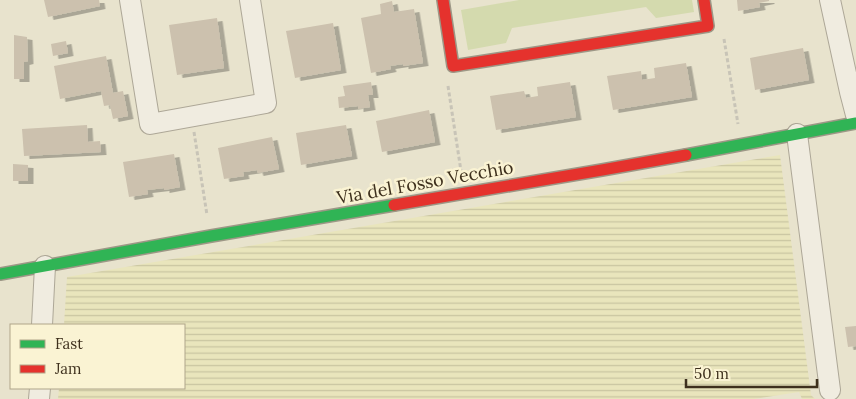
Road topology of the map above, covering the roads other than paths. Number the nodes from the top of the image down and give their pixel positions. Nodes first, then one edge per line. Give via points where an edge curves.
1 (130, 0) edge
2 (250, 0) edge
3 (443, 0) edge
4 (704, 0) edge
5 (830, 0) edge
6 (856, 115) edge
7 (856, 123) edge
8 (797, 134) junction
9 (45, 266) junction
10 (0, 274) edge
11 (42, 324) edge
12 (830, 390) dead end

1 - 2 street via 150,124 266,103
3 - 4 street via 453,66 708,26
5 - 6 street
7 - 8 street, Via del Fosso Vecchio
8 - 9 street, Via del Fosso Vecchio
8 - 12 street
9 - 10 street, Via del Fosso Vecchio
9 - 11 street

